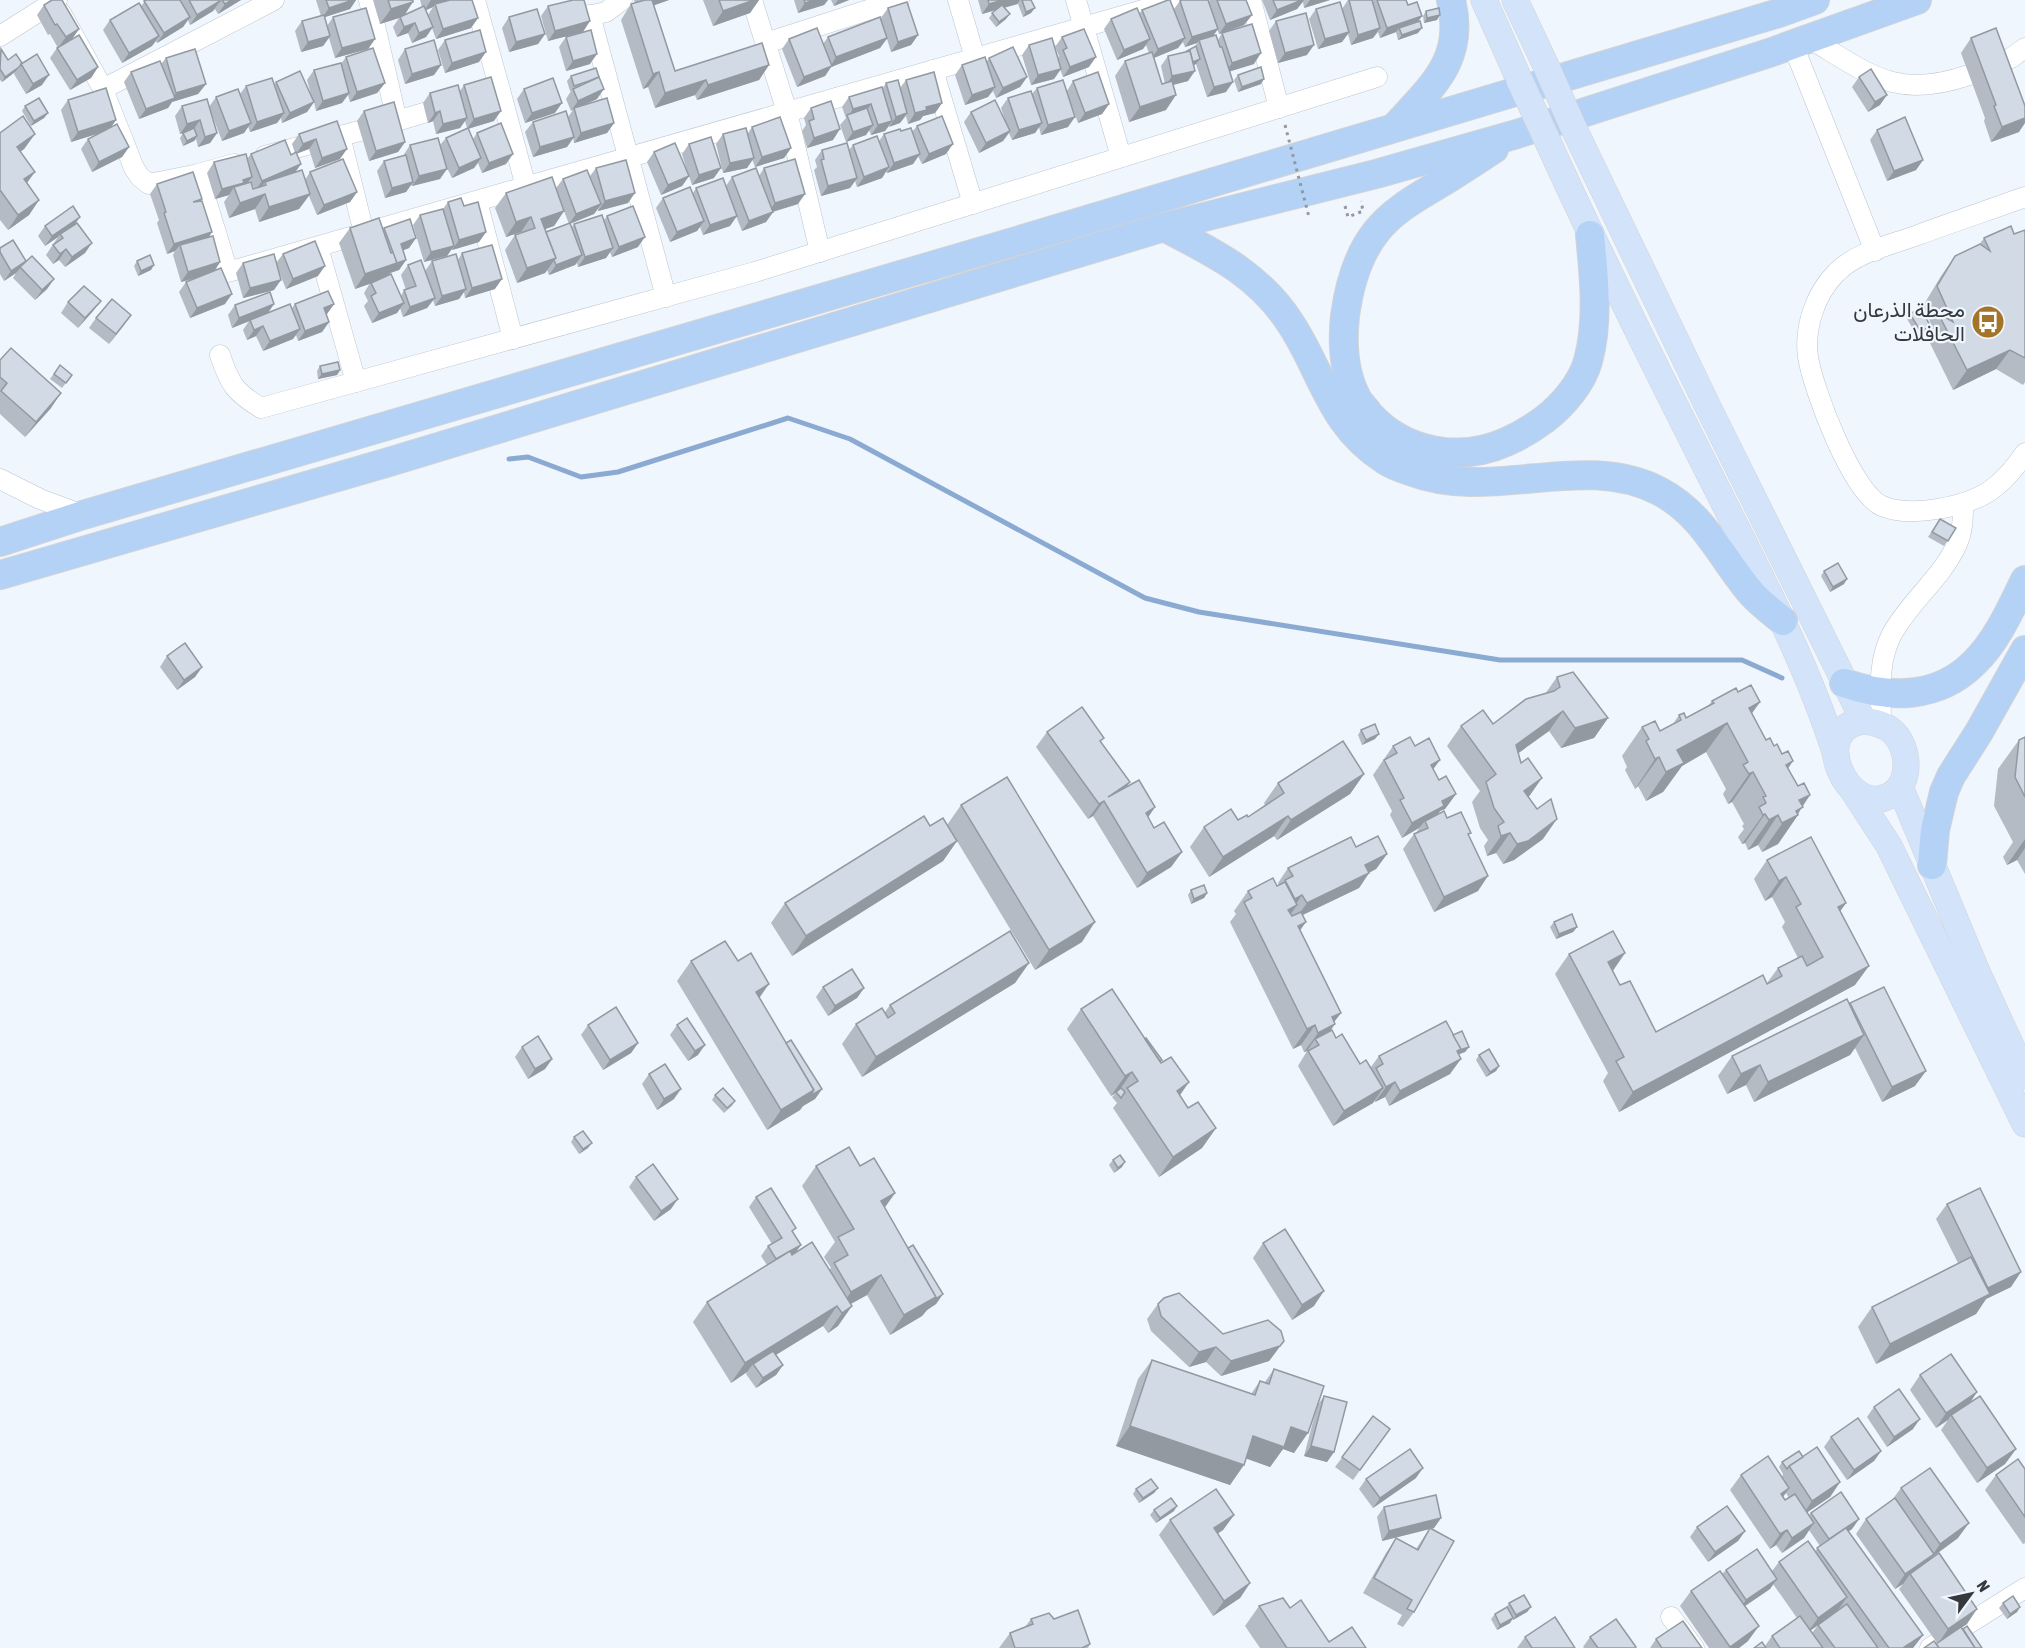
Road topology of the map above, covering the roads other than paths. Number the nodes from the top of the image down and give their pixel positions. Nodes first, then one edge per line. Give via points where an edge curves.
1 (274, 0) edge
2 (369, 0) edge
3 (475, 0) edge
4 (622, 0) edge
5 (752, 0) edge
6 (899, 0) edge
7 (958, 0) edge
8 (1076, 0) edge
9 (1178, 0) edge
10 (1251, 0) edge
11 (1451, 0) edge
12 (1484, 0) edge
13 (1515, 0) edge
14 (1815, 0) edge
15 (1917, 0) edge
16 (56, 1) edge
17 (1783, 6) edge
18 (590, 15) junction
19 (555, 24) edge
20 (1084, 27) junction
21 (509, 34) edge
22 (0, 36) edge
23 (486, 40) junction
24 (1802, 42) junction
25 (766, 43) junction
26 (2025, 48) edge
27 (975, 58) junction
28 (1994, 66) edge
29 (933, 70) junction
30 (1969, 75) dead end
31 (1377, 77) dead end
32 (103, 89) junction
33 (500, 90) junction
34 (787, 112) junction
35 (1282, 116) junction
36 (397, 121) junction
37 (1395, 128) junction
38 (1517, 134) junction
39 (340, 136) junction
40 (1121, 157) junction
41 (628, 158) junction
42 (198, 174) junction
43 (526, 187) junction
44 (2025, 197) edge
45 (477, 201) junction
46 (973, 204) junction
47 (1164, 227) junction
48 (364, 233) junction
49 (1590, 235) junction
50 (318, 247) junction
51 (1875, 250) junction
52 (820, 252) junction
53 (666, 297) junction
54 (513, 339) junction
55 (220, 356) dead end
56 (356, 382) junction
57 (2025, 453) edge
58 (0, 479) edge
59 (1963, 503) junction
60 (83, 515) junction
61 (0, 542) edge
62 (0, 575) edge
63 (2025, 580) edge
64 (1783, 621) junction
65 (2025, 650) edge
66 (1844, 683) junction
67 (1881, 693) junction
68 (1873, 723) junction
69 (1836, 754) junction
70 (1900, 787) junction
71 (1852, 789) junction
72 (1932, 865) junction
73 (2025, 1076) edge
74 (2025, 1125) edge
75 (2025, 1588) edge
76 (1671, 1617) dead end
77 (1694, 1648) edge
78 (1930, 1648) edge

1 - 32 street
2 - 36 street
3 - 23 street
4 - 18 street via 606,12
5 - 25 street
6 - 25 street
7 - 27 street
8 - 20 street
9 - 20 street
10 - 35 street
11 - 37 highway via 1456,32 1445,68
12 - 49 main road, bridge
13 - 66 main road, bridge
14 - 17 highway
15 - 24 highway
16 - 22 street
16 - 32 street
17 - 37 highway
18 - 19 street
18 - 41 street
20 - 27 street
20 - 40 street
21 - 23 street
23 - 33 street
24 - 30 street via 1895,84 1930,86
24 - 38 highway
24 - 51 street
25 - 34 street
26 - 28 street
27 - 29 street
29 - 34 street
29 - 46 street
31 - 35 street
32 - 42 street via 140,177 149,184
33 - 36 street
33 - 43 street
34 - 41 street
34 - 52 street
35 - 40 street
36 - 39 street
37 - 60 highway
38 - 47 highway
38 - 49 highway via 1404,206 1384,222 1369,243 1354,274 1342,336 1347,374 1358,401 1381,427 1412,445 1443,452 1474,452 1505,443 1532,428 1554,412 1573,390 1587,363 1594,307
39 - 42 street
39 - 48 street
40 - 46 street
41 - 43 street
41 - 53 street
42 - 50 street via 228,272
43 - 45 street
44 - 51 street
45 - 48 street
45 - 54 street
46 - 52 street
47 - 62 highway
47 - 64 highway via 1222,257 1269,295 1292,325 1345,425 1387,462 1416,474 1469,483 1596,474 1659,491 1695,516 1754,596
48 - 50 street
49 - 64 main road
50 - 56 street
51 - 59 street via 1837,272 1816,303 1809,328 1808,356 1819,395 1857,481 1880,505 1905,511
52 - 53 street
53 - 54 street
54 - 56 street
55 - 56 street via 226,375 239,394 261,408
57 - 59 street via 2011,473 1989,491
58 - 60 street
59 - 67 street via 1958,543 1892,635 1883,659
60 - 61 highway
63 - 67 highway via 1990,644 1974,664 1956,678 1930,689 1906,695
64 - 69 main road via 1817,697
65 - 72 highway via 1947,784 1935,830
66 - 67 highway
66 - 68 main road
67 - 68 street
68 - 69 main road via 1849,725 1843,730
68 - 70 main road via 1893,733 1902,746 1906,760
69 - 71 main road via 1838,767
70 - 71 main road via 1876,799
70 - 72 main road
71 - 74 main road via 1889,846
72 - 73 main road
75 - 78 street
76 - 77 street

